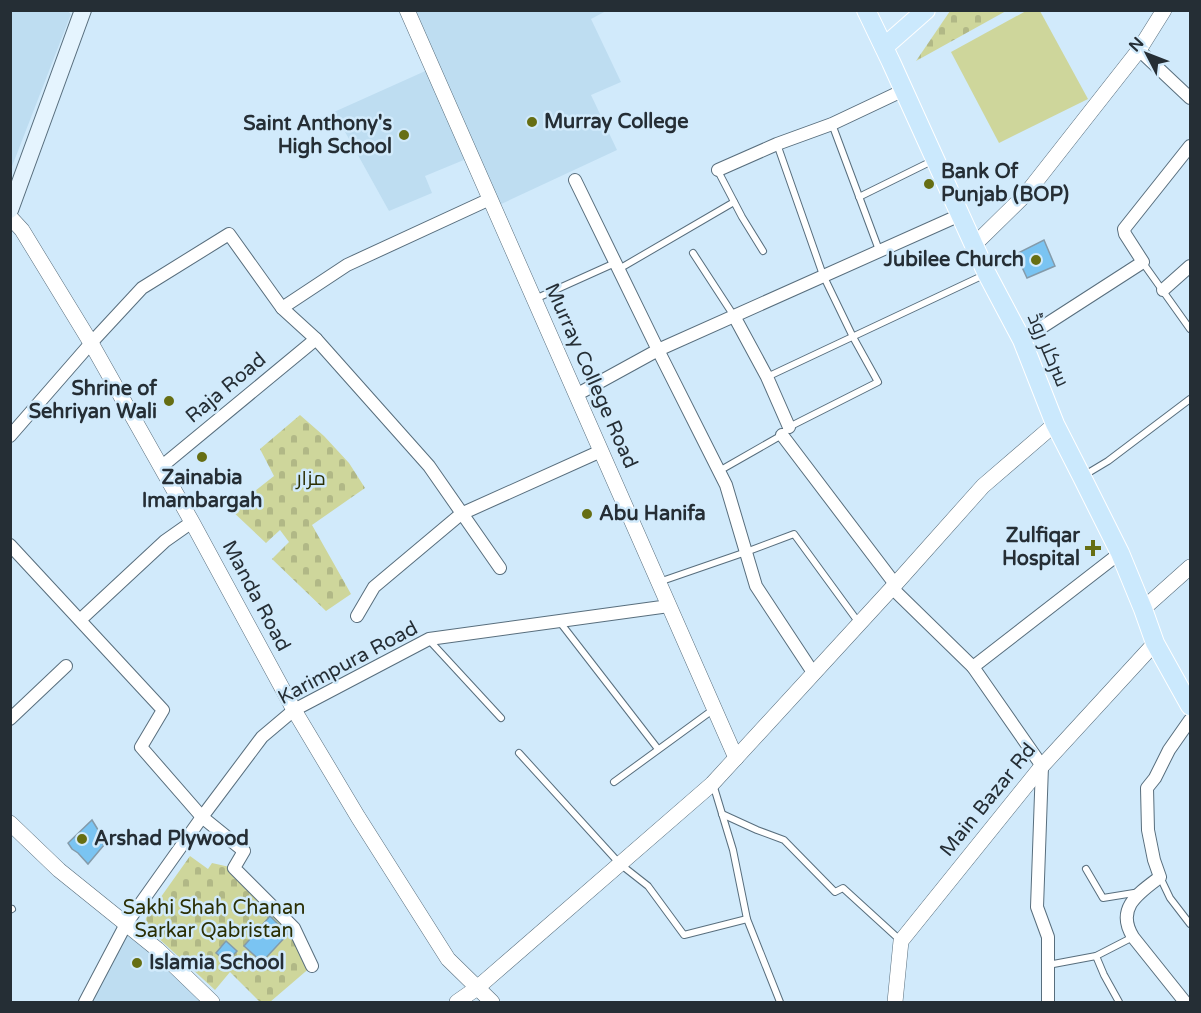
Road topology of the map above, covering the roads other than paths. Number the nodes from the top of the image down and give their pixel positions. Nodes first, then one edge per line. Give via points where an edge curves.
1 (83, 10) edge
2 (407, 10) edge
3 (866, 10) edge
4 (926, 10) edge
5 (1164, 10) edge
6 (884, 47) junction
7 (1139, 50) junction
8 (904, 90) junction
9 (1191, 98) edge
10 (832, 124) junction
11 (777, 144) junction
12 (1191, 146) edge
13 (935, 160) junction
14 (718, 170) joint
15 (575, 180) dead end
16 (859, 197) junction
17 (490, 199) junction
18 (10, 202) edge
19 (734, 202) junction
20 (10, 210) edge
21 (960, 215) junction
22 (10, 217) edge
23 (974, 245) junction
24 (879, 250) junction
25 (763, 251) dead end
26 (693, 253) dead end
27 (1143, 262) junction
28 (617, 266) junction
29 (1191, 266) edge
30 (987, 274) junction
31 (824, 275) junction
32 (1163, 291) junction
33 (534, 300) junction
34 (282, 308) junction
35 (734, 316) junction
36 (1191, 329) edge
37 (853, 336) junction
38 (315, 339) junction
39 (1022, 340) junction
40 (90, 343) junction
41 (658, 350) junction
42 (767, 377) junction
43 (576, 395) junction
44 (1191, 399) edge
45 (1054, 424) junction
46 (785, 431) junction
47 (10, 436) edge
48 (601, 451) junction
49 (161, 467) junction
50 (719, 471) junction
51 (1082, 477) junction
52 (461, 514) junction
53 (192, 522) junction
54 (10, 545) edge
55 (746, 552) junction
56 (1120, 553) junction
57 (1191, 567) edge
58 (500, 568) dead end
59 (658, 582) junction
60 (894, 586) junction
61 (669, 606) junction
62 (1143, 609) junction
63 (357, 616) dead end
64 (80, 620) junction
65 (559, 620) junction
66 (860, 624) junction
67 (429, 639) junction
68 (1155, 643) junction
69 (66, 666) dead end
70 (973, 667) junction
71 (814, 674) junction
72 (1190, 706) edge
73 (714, 709) junction
74 (294, 710) junction
75 (501, 717) dead end
76 (10, 719) edge
77 (1191, 720) edge
78 (658, 749) junction
79 (519, 753) dead end
80 (736, 758) junction
81 (1042, 766) junction
82 (614, 782) dead end
83 (712, 784) junction
84 (722, 814) junction
85 (202, 817) junction
86 (10, 823) edge
87 (620, 864) junction
88 (1086, 869) dead end
89 (1160, 877) junction
90 (1140, 892) junction
91 (747, 919) junction
92 (126, 924) junction
93 (1191, 924) edge
94 (1134, 937) junction
95 (901, 941) junction
96 (1096, 956) junction
97 (312, 966) dead end
98 (1048, 966) junction
99 (477, 992) junction
100 (85, 1002) edge
101 (212, 1002) edge
102 (457, 1002) edge
103 (492, 1002) edge
104 (780, 1002) edge
105 (895, 1002) edge
106 (1048, 1002) edge
107 (1119, 1002) edge
108 (1185, 1002) edge

1 - 18 main road
1 - 20 main road
2 - 17 street, Murray College Road
3 - 6 main road, سرکلر روڈ
4 - 6 main road
5 - 7 street
6 - 8 main road, سرکلر روڈ
7 - 9 street
7 - 23 street via 1026,194
8 - 10 street
8 - 13 main road, سرکلر روڈ
10 - 11 street
10 - 16 lane
11 - 14 street
11 - 31 lane
12 - 27 street via 1124,229
13 - 16 lane
13 - 21 main road, سرکلر روڈ
14 - 19 lane
15 - 28 street
16 - 24 lane
17 - 33 street, Murray College Road
17 - 34 street via 347,266
19 - 25 lane
19 - 28 lane
21 - 23 main road, سرکلر روڈ
21 - 24 street
22 - 40 street, Manda Road via 22,230
23 - 30 main road, سرکلر روڈ
24 - 31 street
26 - 35 lane
27 - 32 lane
27 - 39 street
28 - 33 lane
28 - 41 street
29 - 32 street
30 - 37 lane
30 - 39 main road, سرکلر روڈ
31 - 35 street
31 - 37 lane
32 - 36 lane
33 - 43 street, Murray College Road
34 - 38 street
34 - 40 street via 229,234 142,288
35 - 41 street
35 - 42 street
37 - 42 lane
37 - 46 lane via 878,382
38 - 49 street, Raja Road
38 - 52 street via 429,466
39 - 45 main road, سرکلر روڈ
40 - 47 street
40 - 49 street, Manda Road
41 - 43 street
41 - 50 street
42 - 46 street
43 - 48 street, Murray College Road
44 - 51 lane
45 - 51 main road, سرکلر روڈ
45 - 60 street via 983,486
46 - 50 lane
46 - 60 street
48 - 52 street
48 - 59 street, Murray College Road
49 - 53 street, Manda Road
50 - 55 street
51 - 56 main road, سرکلر روڈ
52 - 58 street
52 - 63 street via 374,587
53 - 64 street via 165,541
53 - 74 street, Manda Road
54 - 64 street
55 - 59 lane
55 - 66 lane via 794,534
55 - 71 street via 756,586
56 - 62 main road, سرکلر روڈ
56 - 70 street
57 - 62 street
59 - 61 street, Murray College Road
60 - 66 street
60 - 70 street
61 - 65 street, Karimpura Road
61 - 73 street, Murray College Road
62 - 68 main road, سرکلر روڈ
64 - 85 street via 163,710 141,747
65 - 67 street, Karimpura Road
65 - 78 lane
66 - 71 street
67 - 74 street, Karimpura Road
67 - 75 lane
68 - 72 main road, سرکلر روڈ
68 - 81 street, Main Bazar Rd
69 - 76 street
70 - 81 street
71 - 80 street
73 - 78 lane
73 - 80 street, Murray College Road
74 - 85 street, Karimpura Road via 262,737
74 - 99 street, Manda Road via 448,959
77 - 89 street via 1147,788 1148,830
78 - 82 lane
79 - 87 lane
80 - 83 street
81 - 95 street, Main Bazar Rd
81 - 98 street via 1037,907 1048,936
83 - 84 lane
83 - 87 street
84 - 91 lane
84 - 95 lane via 784,840 835,892 843,888
85 - 92 street, Karimpura Road
85 - 97 street via 244,851 234,868 294,928
86 - 92 street via 59,870
87 - 91 lane via 648,886 684,935
87 - 99 street
88 - 90 lane via 1103,898
89 - 90 street
89 - 93 lane via 1170,898
90 - 94 street via 1129,905 1127,916
91 - 104 lane
92 - 100 street, Karimpura Road
92 - 101 street
94 - 96 lane
94 - 108 street
95 - 105 street
96 - 98 lane
96 - 107 lane
98 - 106 street
99 - 102 street
99 - 103 street, Manda Road

